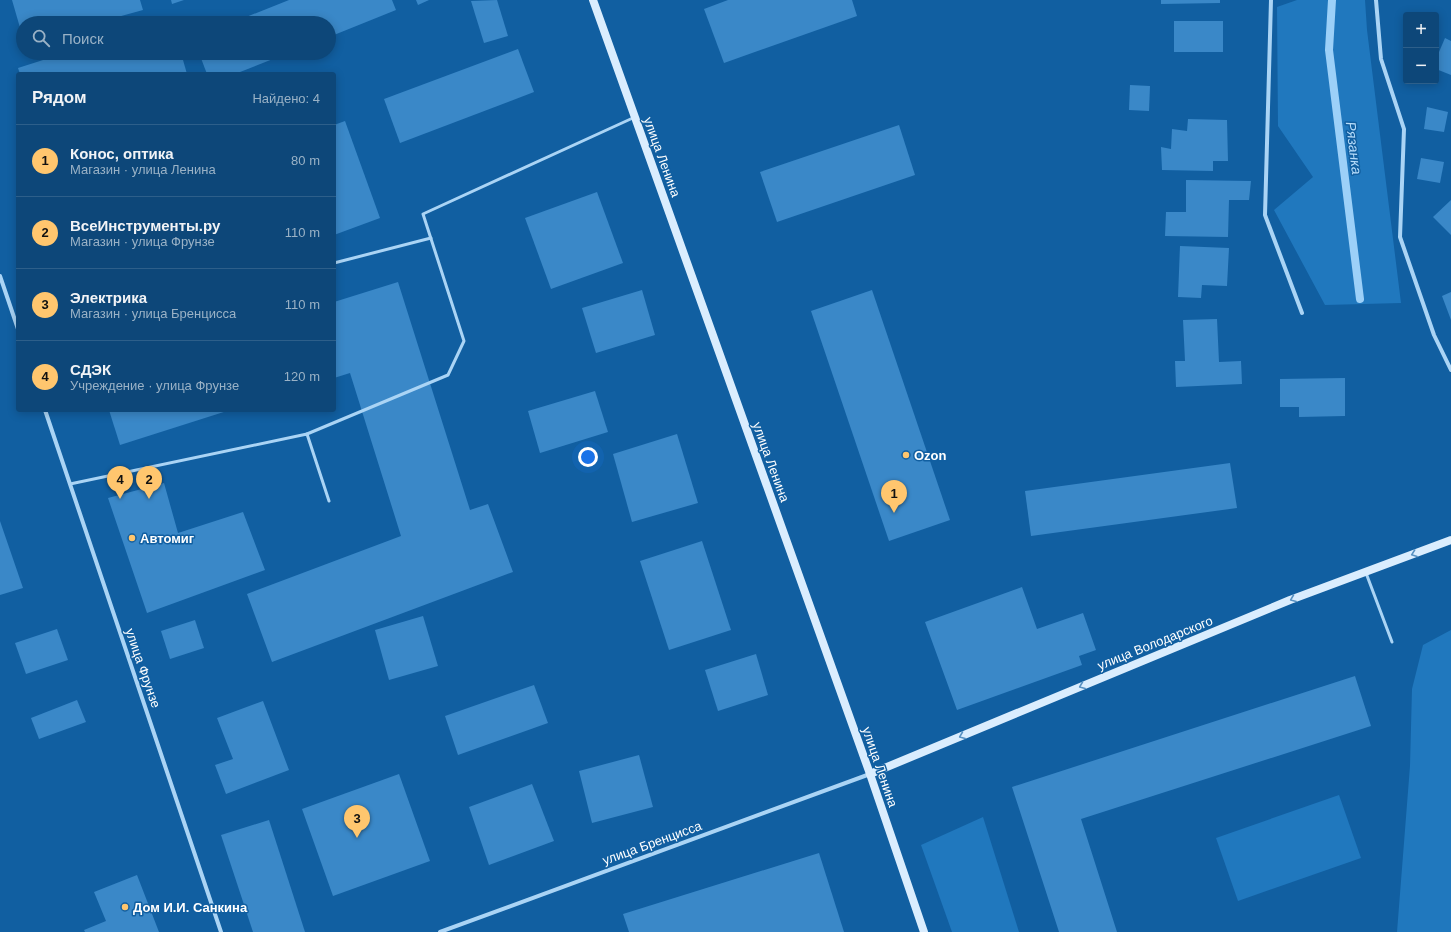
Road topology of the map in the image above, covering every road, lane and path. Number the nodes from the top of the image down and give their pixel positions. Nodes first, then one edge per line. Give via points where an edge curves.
1 (593, 0) edge
2 (1271, 0) edge
3 (1376, 0) edge
4 (635, 117) junction
5 (431, 238) junction
6 (336, 262) edge
7 (0, 276) edge
8 (1302, 313) dead end
9 (16, 323) edge
10 (1451, 370) edge
11 (46, 412) edge
12 (307, 434) junction
13 (70, 484) junction
14 (329, 501) dead end
15 (1451, 540) edge
16 (1365, 571) junction
17 (1392, 642) dead end
18 (870, 774) junction
19 (221, 932) edge
20 (440, 932) edge
21 (924, 932) edge

1 - 4 main road, улица Ленина
2 - 8 street via 1265,215
3 - 10 street via 1381,59 1404,129 1400,237 1434,335
4 - 5 lane via 423,214
4 - 18 main road, улица Ленина
5 - 6 lane
5 - 12 lane via 464,341 448,376
7 - 9 street
11 - 13 street, улица Фрунзе
12 - 13 lane
12 - 14 lane
13 - 19 street, улица Фрунзе
15 -> 16 main road, улица Володарского
16 - 17 lane
16 -> 18 main road, улица Володарского
18 - 20 street, улица Бренцисса
18 - 21 main road, улица Ленина

